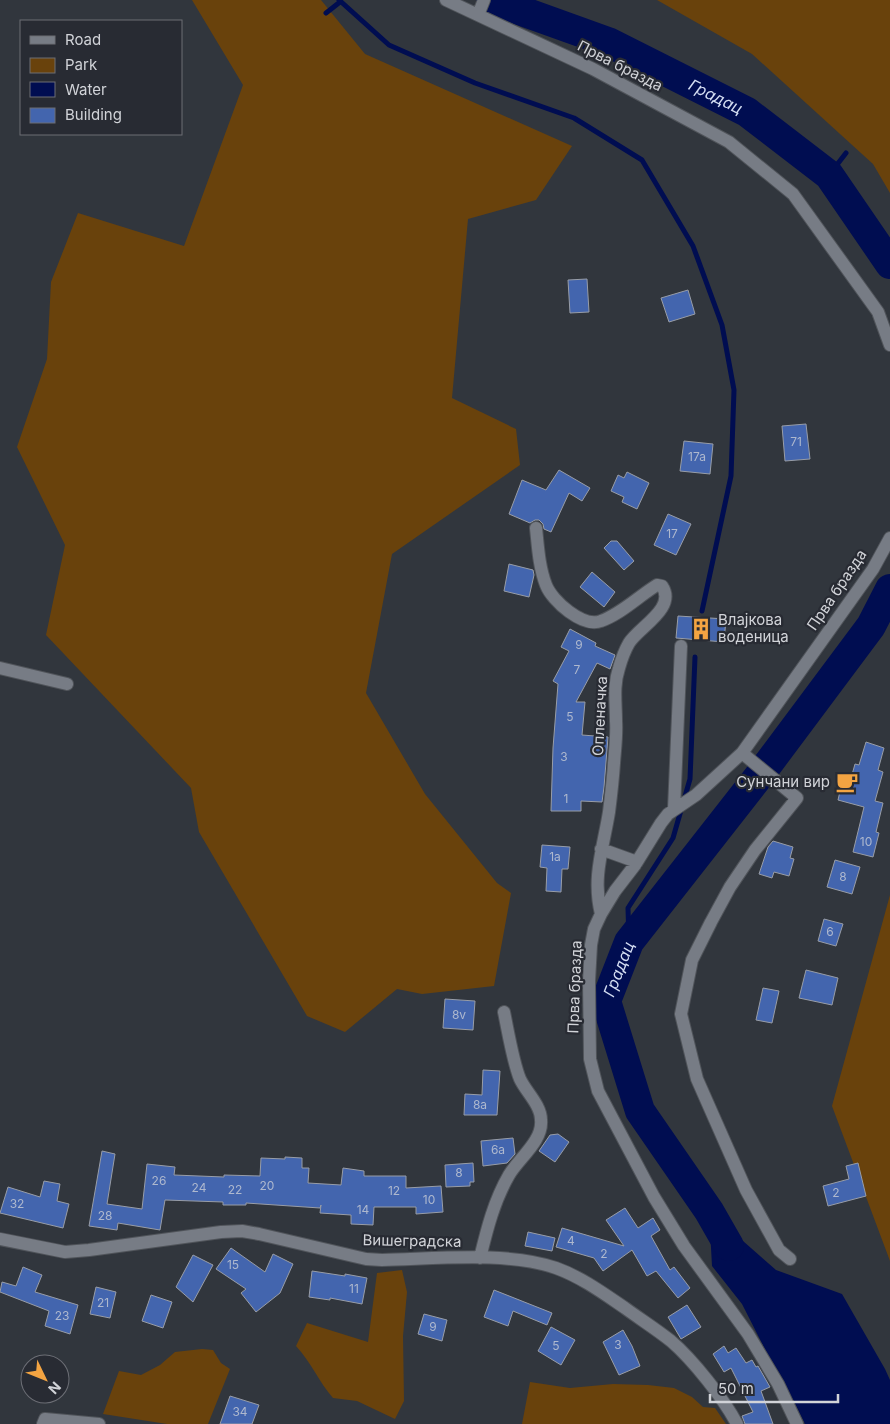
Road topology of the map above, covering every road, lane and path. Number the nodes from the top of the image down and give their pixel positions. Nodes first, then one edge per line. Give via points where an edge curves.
1 (446, 0) edge
2 (484, 0) edge
3 (478, 15) junction
4 (890, 345) edge
5 (536, 528) dead end
6 (890, 538) edge
7 (681, 646) dead end
8 (0, 668) edge
9 (67, 684) dead end
10 (746, 757) junction
11 (674, 809) junction
12 (601, 849) junction
13 (637, 862) junction
14 (601, 914) junction
15 (504, 1012) dead end
16 (0, 1238) edge
17 (480, 1258) junction
18 (790, 1259) dead end
19 (44, 1421) edge
20 (98, 1424) edge
21 (737, 1424) edge
22 (796, 1424) edge

1 - 3 street, Прва бразда
2 - 3 street
3 - 4 street, Прва бразда via 592,69 729,142 793,194 878,312
5 - 12 street, Опленачка via 538,557 547,587 575,616 601,622 656,585 665,590 661,610 629,643 618,670 614,698 614,762
6 - 10 street, Прва бразда via 874,569 791,679
7 - 11 street
8 - 9 street
10 - 11 street, Прва бразда
10 - 18 street via 797,798 730,887 692,960 681,1014 697,1079 746,1190 779,1250
11 - 13 street, Прва бразда via 661,823
12 - 13 street
12 - 14 street, Опленачка via 597,868 597,897
13 - 14 street, Прва бразда
14 - 22 street, Прва бразда via 591,945 589,981 590,1059 598,1091 654,1197 684,1246 748,1334 778,1384
15 - 17 street via 519,1077 541,1120 537,1138 500,1190
16 - 17 street, Вишеградска via 66,1252 242,1231 366,1259
17 - 21 street, Вишеградска via 517,1260 556,1268 600,1290 672,1342 703,1376
19 - 20 street

